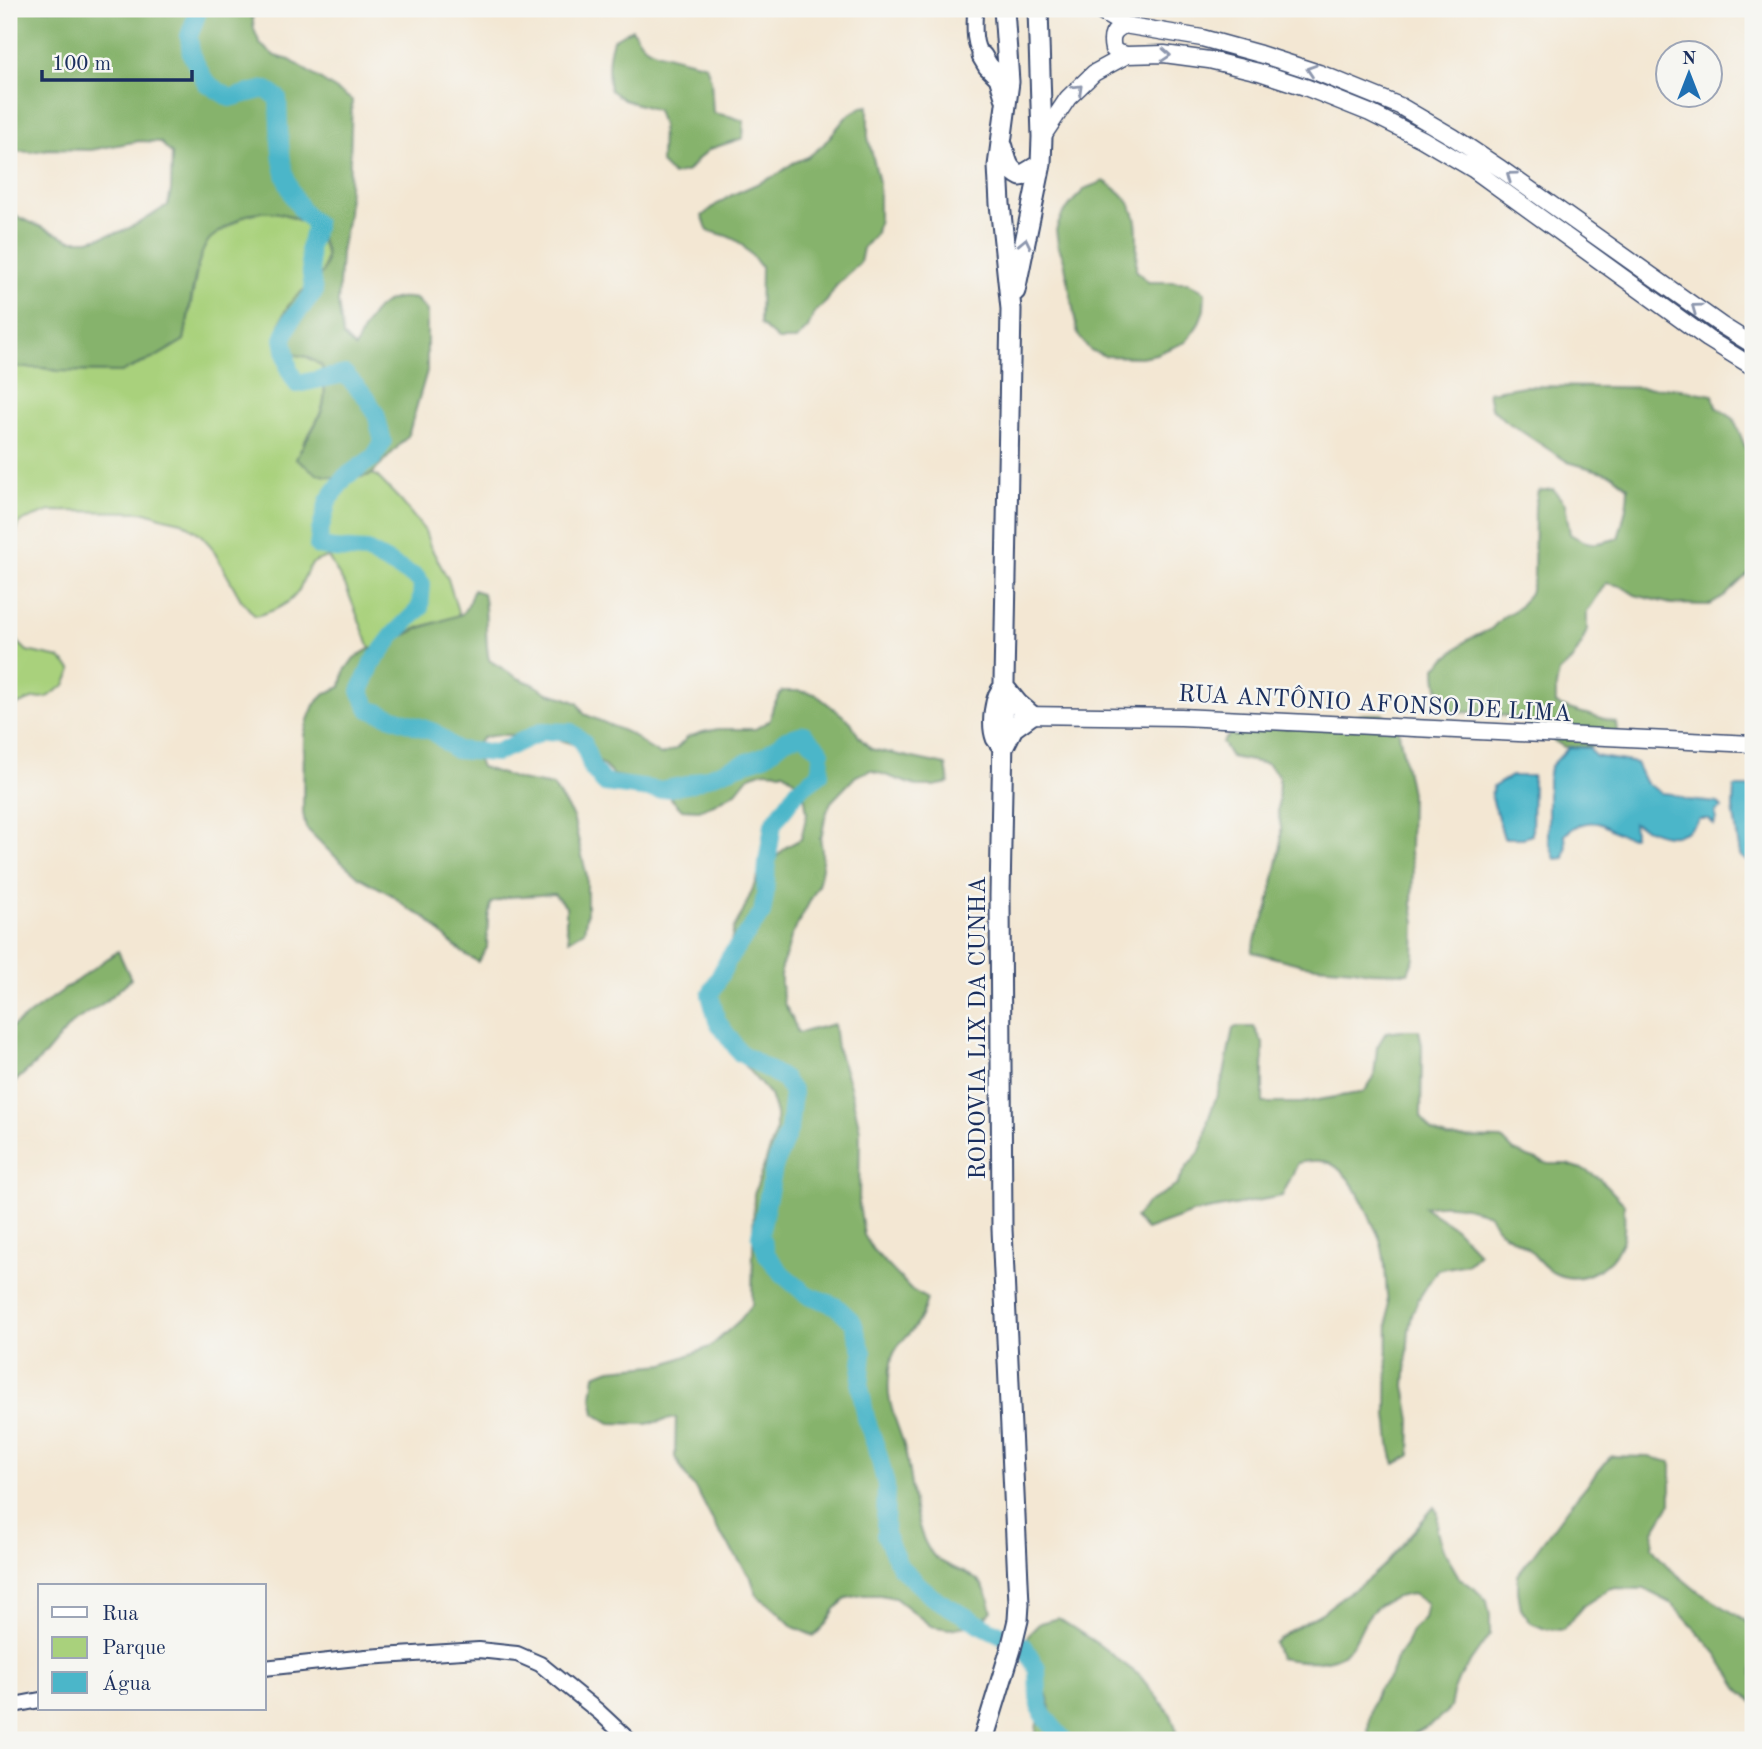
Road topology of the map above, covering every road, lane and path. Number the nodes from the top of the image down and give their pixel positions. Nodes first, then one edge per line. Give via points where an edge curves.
1 (975, 9) edge
2 (1004, 9) edge
3 (1038, 9) edge
4 (1096, 9) edge
5 (1124, 25) junction
6 (1007, 37) junction
7 (1127, 55) junction
8 (982, 56) junction
9 (1006, 100) junction
10 (1042, 137) junction
11 (1001, 140) junction
12 (1041, 164) junction
13 (1011, 309) junction
14 (1753, 345) edge
15 (1753, 367) edge
16 (1004, 687) junction
17 (999, 715) junction
18 (1031, 715) junction
19 (1753, 744) edge
20 (1003, 748) junction
21 (266, 1668) edge
22 (38, 1700) edge
23 (9, 1706) edge
24 (629, 1740) edge
25 (983, 1740) edge

1 - 8 street via 976,40
2 - 6 main road
3 - 10 main road
4 - 5 main road
5 - 7 main road via 1115,29 1112,42 1118,53
14 -> 5 main road via 1453,136 1400,106 1260,54 1202,38
6 - 8 main road via 995,56
6 - 9 main road
10 -> 7 main road via 1068,98 1094,73
7 -> 15 main road via 1209,60 1305,87 1370,113 1473,169
8 - 9 main road via 999,78
9 - 11 main road
10 - 12 main road
11 - 12 main road via 1011,171 1021,176
11 - 13 main road via 1000,204
13 -> 12 main road
13 - 16 main road
16 - 17 main road via 998,692
16 - 18 main road
17 - 18 main road, RUA ANTÔNIO AFONSO DE LIMA
17 - 20 main road, RODOVIA LIX DA CUNHA via 995,736
18 - 19 main road, RUA ANTÔNIO AFONSO DE LIMA via 1181,717
18 - 20 main road via 1013,728
20 - 25 main road, RODOVIA LIX DA CUNHA via 1002,1229 1019,1604 1011,1649
21 - 24 street via 479,1650 517,1654 540,1664
22 - 23 street

